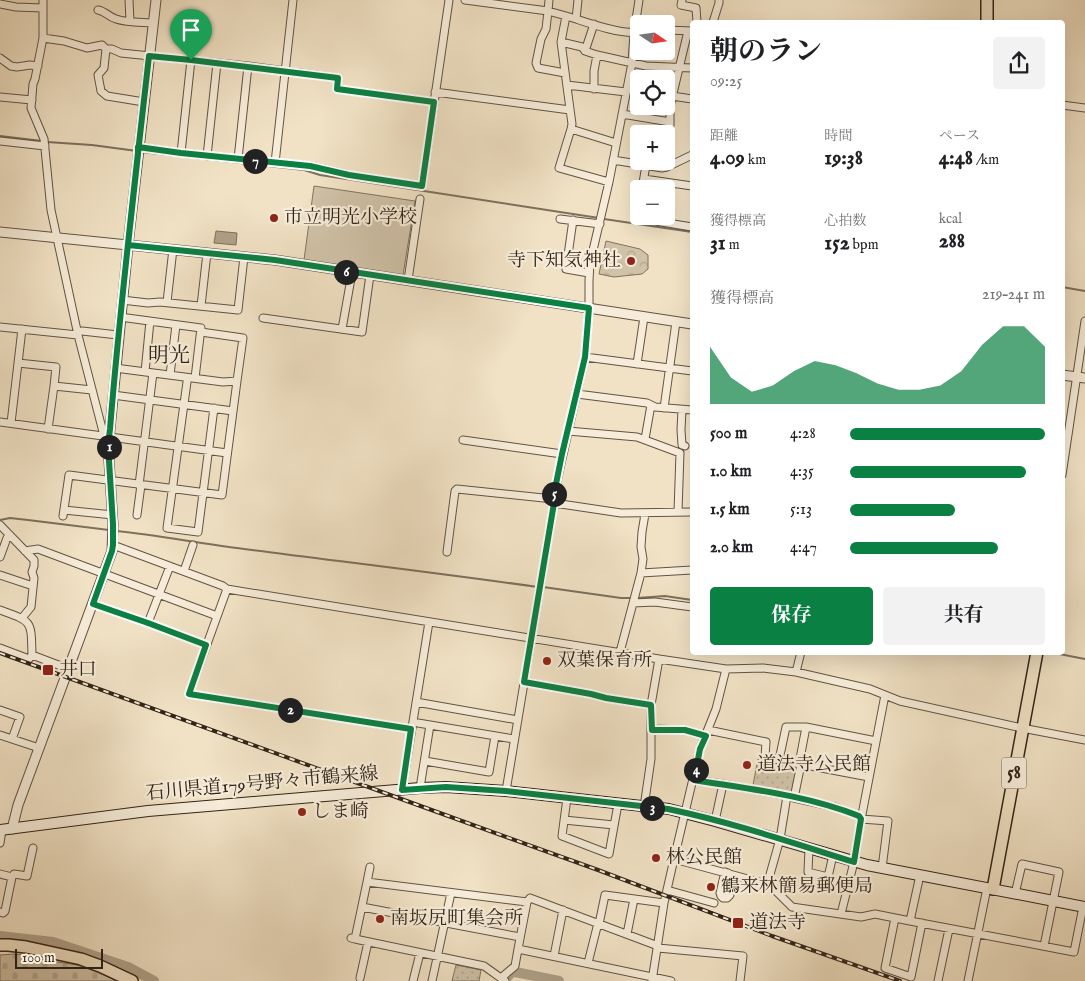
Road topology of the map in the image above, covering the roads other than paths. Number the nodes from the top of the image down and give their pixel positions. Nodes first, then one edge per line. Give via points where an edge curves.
1 (129, 0) edge
2 (156, 0) edge
3 (292, 0) edge
4 (449, 0) edge
5 (465, 0) edge
6 (549, 0) edge
7 (578, 0) edge
8 (639, 0) edge
9 (682, 0) edge
10 (718, 0) edge
11 (987, 0) edge
12 (0, 4) edge
13 (43, 4) edge
14 (98, 10) dead end
15 (548, 11) junction
16 (638, 15) edge
17 (566, 16) junction
18 (576, 19) junction
19 (697, 20) edge
20 (714, 20) edge
21 (988, 20) edge
22 (130, 21) junction
23 (154, 23) junction
24 (594, 24) junction
25 (675, 30) edge
26 (690, 31) edge
27 (630, 32) edge
28 (43, 38) junction
29 (561, 42) junction
30 (106, 49) junction
31 (585, 51) junction
32 (597, 55) junction
33 (149, 56) junction
34 (0, 58) edge
35 (191, 60) junction
36 (632, 60) edge
37 (217, 63) junction
38 (632, 63) junction
39 (38, 66) junction
40 (248, 66) junction
41 (679, 68) junction
42 (690, 68) edge
43 (285, 71) junction
44 (565, 73) junction
45 (566, 84) junction
46 (675, 84) edge
47 (594, 89) junction
48 (435, 92) junction
49 (626, 92) junction
50 (675, 96) edge
51 (0, 97) edge
52 (690, 99) edge
53 (32, 100) junction
54 (144, 102) junction
55 (434, 102) junction
56 (1065, 105) edge
57 (1085, 108) edge
58 (570, 110) junction
59 (622, 114) junction
60 (670, 115) edge
61 (670, 122) junction
62 (669, 125) edge
63 (571, 129) junction
64 (0, 141) edge
65 (45, 143) junction
66 (616, 143) junction
67 (138, 150) junction
68 (181, 153) junction
69 (690, 155) edge
70 (207, 156) junction
71 (238, 159) junction
72 (613, 160) junction
73 (275, 163) junction
74 (630, 163) edge
75 (675, 163) edge
76 (645, 170) edge
77 (644, 179) joint
78 (610, 182) junction
79 (690, 186) edge
80 (420, 199) dead end
81 (560, 218) dead end
82 (573, 220) junction
83 (601, 220) junction
84 (675, 224) edge
85 (690, 227) edge
86 (0, 232) edge
87 (56, 238) junction
88 (128, 245) junction
89 (173, 249) junction
90 (207, 253) junction
91 (244, 257) junction
92 (352, 273) junction
93 (589, 273) junction
94 (370, 275) junction
95 (408, 280) junction
96 (122, 300) junction
97 (168, 302) junction
98 (201, 306) junction
99 (589, 308) junction
100 (120, 317) junction
101 (644, 317) junction
102 (262, 318) dead end
103 (1085, 321) edge
104 (150, 322) junction
105 (676, 322) junction
106 (690, 324) edge
107 (176, 325) junction
108 (0, 327) edge
109 (22, 329) junction
110 (342, 329) junction
111 (201, 332) junction
112 (80, 333) junction
113 (118, 335) junction
114 (585, 357) junction
115 (18, 363) junction
116 (637, 364) junction
117 (115, 368) junction
118 (670, 369) junction
119 (145, 372) junction
120 (690, 372) edge
121 (153, 373) junction
122 (170, 375) junction
123 (1065, 375) edge
124 (1081, 377) edge
125 (194, 378) junction
126 (237, 381) junction
127 (188, 382) dead end
128 (54, 386) junction
129 (92, 390) junction
130 (577, 394) junction
131 (112, 395) junction
132 (149, 399) junction
133 (184, 404) junction
134 (651, 405) junction
135 (214, 408) junction
136 (664, 408) junction
137 (682, 410) junction
138 (690, 410) edge
139 (233, 411) junction
140 (0, 422) edge
141 (11, 423) junction
142 (48, 428) junction
143 (568, 431) junction
144 (645, 439) junction
145 (107, 440) junction
146 (463, 440) dead end
147 (144, 442) junction
148 (690, 444) edge
149 (684, 446) junction
150 (179, 447) junction
151 (208, 451) junction
152 (228, 453) junction
153 (680, 453) junction
154 (562, 454) junction
155 (1065, 460) edge
156 (111, 481) junction
157 (140, 485) junction
158 (173, 489) junction
159 (203, 493) junction
160 (553, 501) junction
161 (678, 512) junction
162 (690, 512) edge
163 (645, 514) junction
164 (113, 515) junction
165 (137, 515) dead end
166 (0, 525) edge
167 (11, 537) junction
168 (113, 545) junction
169 (193, 545) dead end
170 (25, 551) junction
171 (447, 552) dead end
172 (0, 557) edge
173 (170, 566) junction
174 (690, 570) edge
175 (184, 571) junction
176 (641, 573) junction
177 (104, 574) junction
178 (0, 575) edge
179 (33, 586) junction
180 (227, 589) junction
181 (158, 595) junction
182 (634, 599) junction
183 (93, 604) junction
184 (690, 607) edge
185 (0, 610) edge
186 (217, 616) junction
187 (22, 618) junction
188 (429, 622) junction
189 (148, 623) junction
190 (531, 639) junction
191 (206, 645) junction
192 (0, 648) edge
193 (620, 652) junction
194 (32, 655) junction
195 (800, 655) edge
196 (1036, 655) edge
197 (659, 659) junction
198 (69, 669) junction
199 (726, 669) junction
200 (796, 672) junction
201 (524, 682) junction
202 (885, 696) junction
203 (416, 702) junction
204 (651, 705) junction
205 (0, 710) edge
206 (518, 720) junction
207 (418, 723) dead end
208 (430, 725) junction
209 (806, 728) junction
210 (1022, 728) junction
211 (411, 729) junction
212 (652, 730) junction
213 (707, 733) junction
214 (0, 735) edge
215 (495, 736) junction
216 (12, 739) junction
217 (514, 739) junction
218 (1085, 740) edge
219 (876, 741) junction
220 (39, 748) junction
221 (779, 760) junction
222 (425, 761) junction
223 (800, 764) junction
224 (869, 777) junction
225 (694, 780) junction
226 (723, 784) junction
227 (420, 788) junction
228 (402, 790) junction
229 (506, 791) junction
230 (791, 797) junction
231 (567, 798) junction
232 (618, 804) junction
233 (644, 807) junction
234 (685, 812) junction
235 (861, 819) junction
236 (564, 820) junction
237 (715, 821) junction
238 (614, 825) junction
239 (5, 829) edge
240 (780, 839) junction
241 (0, 844) edge
242 (33, 848) dead end
243 (809, 848) junction
244 (833, 855) junction
245 (674, 859) junction
246 (854, 862) junction
247 (370, 867) dead end
248 (882, 868) junction
249 (0, 874) edge
250 (920, 875) junction
251 (12, 877) junction
252 (828, 877) junction
253 (367, 882) junction
254 (770, 884) junction
255 (990, 888) junction
256 (667, 890) junction
257 (847, 890) junction
258 (451, 893) junction
259 (1015, 894) junction
260 (634, 899) junction
261 (1054, 901) junction
262 (527, 902) junction
263 (664, 903) junction
264 (714, 903) dead end
265 (362, 907) junction
266 (1084, 907) edge
267 (563, 910) junction
268 (0, 912) edge
269 (841, 914) junction
270 (895, 918) junction
271 (910, 921) junction
272 (444, 923) junction
273 (598, 923) junction
274 (922, 923) junction
275 (948, 929) junction
276 (627, 934) junction
277 (977, 934) junction
278 (520, 937) junction
279 (368, 942) junction
280 (0, 945) edge
281 (1044, 946) junction
282 (658, 947) junction
283 (518, 949) junction
284 (420, 953) junction
285 (554, 956) junction
286 (437, 957) junction
287 (588, 964) junction
288 (360, 978) dead end
289 (503, 979) edge
290 (653, 979) edge
291 (132, 981) edge
292 (414, 981) edge
293 (432, 981) edge
294 (671, 981) edge
295 (740, 981) edge
296 (938, 981) edge
297 (968, 981) edge

1 - 22 street
2 - 23 street
3 - 43 street
4 - 48 street
5 - 15 street
6 - 15 street
7 - 18 street
8 - 16 street
9 - 19 street via 681,6 696,8
10 - 20 street
11 - 21 main road
12 - 13 street via 16,7
13 - 28 street
14 - 22 street via 113,18
15 - 17 street
15 - 44 street via 536,63 538,68
17 - 18 street
17 - 29 street
18 - 24 street
22 - 23 street
23 - 33 street
24 - 27 street
24 - 31 street
25 - 26 street
26 - 41 street
28 - 30 street via 88,48 102,45
28 - 39 street
29 - 31 street via 582,47
29 - 44 street
30 - 33 street
30 - 54 street via 104,68 98,75 101,91 107,96
31 - 32 street
32 - 38 street
32 - 47 street
33 - 35 street
33 - 54 street
34 - 39 street via 11,66
35 - 37 street
35 - 68 street
36 - 38 street
37 - 40 street
37 - 70 street
38 - 41 street
38 - 49 street
39 - 53 street
40 - 43 street
40 - 71 street
41 - 42 street
41 - 46 street
43 - 55 street via 338,78 337,89
43 - 73 street
44 - 45 street
45 - 47 street
45 - 58 street
47 - 49 street
48 - 55 street
48 - 58 street
49 - 59 street
50 - 52 street
51 - 53 street
53 - 65 street via 31,108
54 - 67 street
55 - 73 street via 422,186
56 - 57 street
58 - 63 street
59 - 61 street
59 - 66 street
60 - 61 street
61 - 62 street
63 - 66 street
63 - 78 street via 559,168
64 - 65 street
65 - 87 street via 50,210
66 - 72 street
67 - 68 street
67 - 88 street
68 - 70 street
69 - 75 street
70 - 71 street
71 - 73 street
72 - 74 street
72 - 78 street
76 - 77 street
77 - 79 street
78 - 83 street
80 - 95 street
81 - 82 street
82 - 83 street
82 - 93 street via 566,269
83 - 93 street
84 - 85 street
86 - 87 street
87 - 88 street
87 - 112 street
88 - 89 street
88 - 96 street
89 - 90 street
89 - 97 street
90 - 91 street
90 - 98 street
91 - 92 street
91 - 98 street via 238,310
92 - 94 street
92 - 110 street
93 - 99 street
94 - 95 street
94 - 110 street via 362,332
95 - 99 street
96 - 97 street
96 - 100 street
97 - 98 street
99 - 101 street
99 - 114 street
100 - 104 street
100 - 113 street
101 - 105 street
101 - 116 street
102 - 110 street
103 - 124 street
104 - 107 street
104 - 119 street
105 - 106 street
105 - 118 street
107 - 111 street via 201,328
107 - 122 street
108 - 109 street
109 - 112 street
109 - 115 street
111 - 125 street
111 - 126 street via 243,338
112 - 113 street
112 - 129 street
113 - 117 street
114 - 116 street
114 - 130 street
115 - 128 street via 56,367
115 - 141 street
116 - 118 street
117 - 119 street
117 - 131 street
118 - 120 street
118 - 136 street
119 - 121 street
121 - 122 street
121 - 132 street
122 - 125 street
123 - 124 street
124 - 155 street
125 - 126 street
126 - 139 street
127 - 133 street
128 - 129 street
128 - 142 street
129 - 145 street
130 - 134 street
130 - 143 street
131 - 132 street
131 - 145 street
132 - 133 street
132 - 147 street
133 - 135 street
133 - 150 street
134 - 136 street
134 - 144 street
135 - 139 street
135 - 151 street
136 - 137 street
137 - 138 street
137 - 149 street
139 - 152 street
140 - 141 street
141 - 142 street
142 - 145 street
143 - 144 street
143 - 154 street
144 - 153 street
145 - 147 street
145 - 156 street
146 - 154 street
147 - 150 street
147 - 157 street
148 - 149 street
149 - 153 street
150 - 151 street
150 - 158 street
151 - 152 street
151 - 159 street
152 - 159 street via 222,495
153 - 161 street
154 - 160 street
156 - 157 street
156 - 164 street
156 - 164 street via 69,476 63,513
157 - 158 street
157 - 165 street
158 - 159 street
158 - 159 street via 167,528 198,532
160 - 163 street
160 - 171 street via 457,489
160 - 190 street
161 - 162 street
161 - 163 street
163 - 176 street
164 - 168 street
166 - 167 street
167 - 170 street
167 - 172 street via 7,538
168 - 173 street
168 - 177 street
169 - 175 street
170 - 177 street via 38,549
170 - 179 street via 34,560
173 - 175 street
173 - 181 street
174 - 176 street
175 - 180 street
176 - 182 street
177 - 181 street
177 - 183 street
178 - 179 street
179 - 187 street via 31,607
180 - 186 street
180 - 188 street
181 - 186 street
181 - 189 street
182 - 184 street
182 - 193 street
183 - 189 street
183 - 198 street
185 - 187 street
186 - 191 street
187 - 194 street via 32,629
188 - 190 street
188 - 203 street
189 - 191 street
190 - 193 street
190 - 201 street
191 - 211 street via 189,694
192 - 194 street via 30,659
193 - 197 street
194 - 198 street
195 - 200 street
196 - 210 main road, 58
197 - 199 street
197 - 204 street
198 - 220 street
199 - 200 street via 764,668
199 - 213 street
200 - 202 street via 870,689
201 - 204 street
201 - 206 street
202 - 210 street
202 - 219 street
203 - 206 street
203 - 211 street
204 - 212 street
205 - 216 street via 20,717
206 - 217 street
207 - 208 street
208 - 215 street
208 - 222 street
209 - 219 street
209 - 221 street via 786,727
209 - 223 street
210 - 218 street
210 - 255 main road, 58
211 - 228 street
212 - 213 street
212 - 233 street
213 - 221 street via 766,742 765,757
213 - 225 street
214 - 216 street
215 - 217 street
215 - 222 street via 489,772
216 - 220 street
217 - 229 street
219 - 224 street
220 - 239 street via 18,805
221 - 223 street
222 - 227 street
223 - 224 street
223 - 230 street
224 - 235 street
225 - 226 street
225 - 234 street
226 - 230 street
226 - 237 street
227 - 228 main road, 石川県道179号野々市鶴来線
227 - 229 main road, 石川県道179号野々市鶴来線
228 - 239 main road, 石川県道179号野々市鶴来線 via 148,811
229 - 231 main road, 石川県道179号野々市鶴来線
230 - 235 street via 836,807
230 - 240 street
231 - 232 main road, 石川県道179号野々市鶴来線
231 - 236 street
232 - 233 main road, 石川県道179号野々市鶴来線
232 - 238 street
233 - 234 main road, 石川県道179号野々市鶴来線
234 - 237 main road, 石川県道179号野々市鶴来線
234 - 245 street
235 - 246 street
235 - 248 street via 888,821
236 - 238 street
236 - 238 street via 562,836 609,854
237 - 240 main road, 石川県道179号野々市鶴来線
239 - 241 street
240 - 243 main road, 石川県道179号野々市鶴来線
240 - 254 street
242 - 251 street via 27,876 14,874
243 - 244 main road, 石川県道179号野々市鶴来線
243 - 252 street via 808,872
244 - 246 main road, 石川県道179号野々市鶴来線
244 - 252 street
245 - 254 street
245 - 256 street
246 - 248 main road, 石川県道179号野々市鶴来線
246 - 257 street
247 - 253 street
248 - 250 main road, 石川県道179号野々市鶴来線
249 - 251 street
250 - 255 main road, 石川県道179号野々市鶴来線
250 - 271 street
251 - 268 street via 5,911
252 - 257 street
253 - 258 street
253 - 265 street
254 - 269 street via 792,907
255 - 259 main road, 石川県道179号野々市鶴来線
255 - 277 street
256 - 263 street
256 - 264 street
257 - 269 street
258 - 262 street
258 - 272 street
259 - 261 main road, 石川県道179号野々市鶴来線
259 - 261 street via 1022,864 1059,872
260 - 263 street
260 - 273 street via 604,895
260 - 276 street
261 - 266 main road, 石川県道179号野々市鶴来線
261 - 281 street
262 - 267 street via 530,898
262 - 278 street
263 - 282 street
265 - 272 street
265 - 279 street via 353,939
266 - 281 street via 1074,952
267 - 273 street
267 - 285 street
269 - 270 street via 860,917 876,914
270 - 271 street
270 - 274 street via 884,968 911,977
271 - 274 street
272 - 278 street
272 - 286 street
273 - 276 street
273 - 287 street
274 - 275 street
275 - 277 street
275 - 296 street
276 - 282 street
277 - 281 street
277 - 297 street
278 - 283 street
279 - 284 street
279 - 288 street
280 - 291 main road via 81,959
282 - 290 street
282 - 295 street via 743,956
283 - 285 street
283 - 289 street via 515,966
284 - 286 street
284 - 292 street
285 - 287 street
286 - 289 street via 484,966
286 - 293 street
287 - 290 street
290 - 294 street

